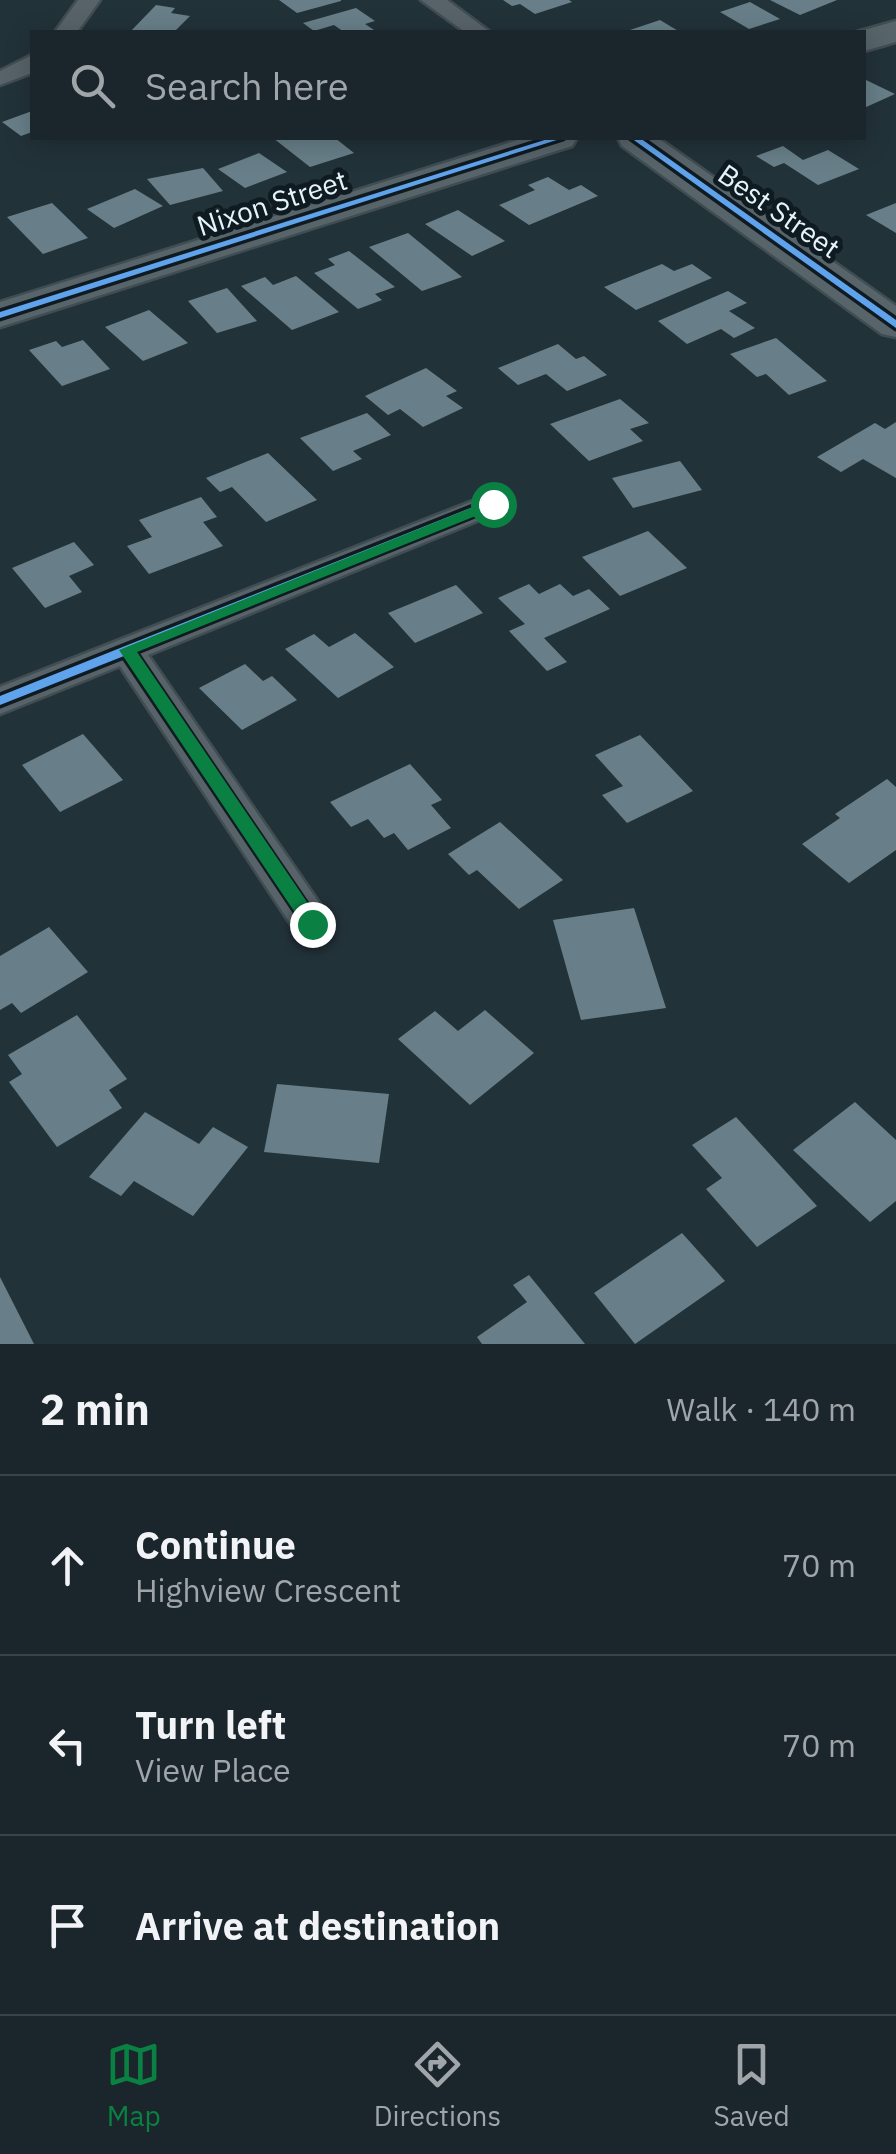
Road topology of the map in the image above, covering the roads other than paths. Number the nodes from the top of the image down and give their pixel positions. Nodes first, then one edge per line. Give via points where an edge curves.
1 (89, 0) edge
2 (432, 0) edge
3 (67, 30) edge
4 (476, 30) edge
5 (896, 31) edge
6 (866, 40) edge
7 (30, 63) edge
8 (0, 78) edge
9 (552, 140) edge
10 (638, 140) edge
11 (0, 316) edge
12 (896, 325) edge
13 (493, 504) dead end
14 (127, 650) junction
15 (0, 701) edge
16 (312, 924) dead end

1 - 3 street
2 - 4 street
5 - 6 street
7 - 8 street
9 - 11 street, Nixon Street
10 - 12 street, Best Street
13 - 14 street
14 - 15 street
14 - 16 street

